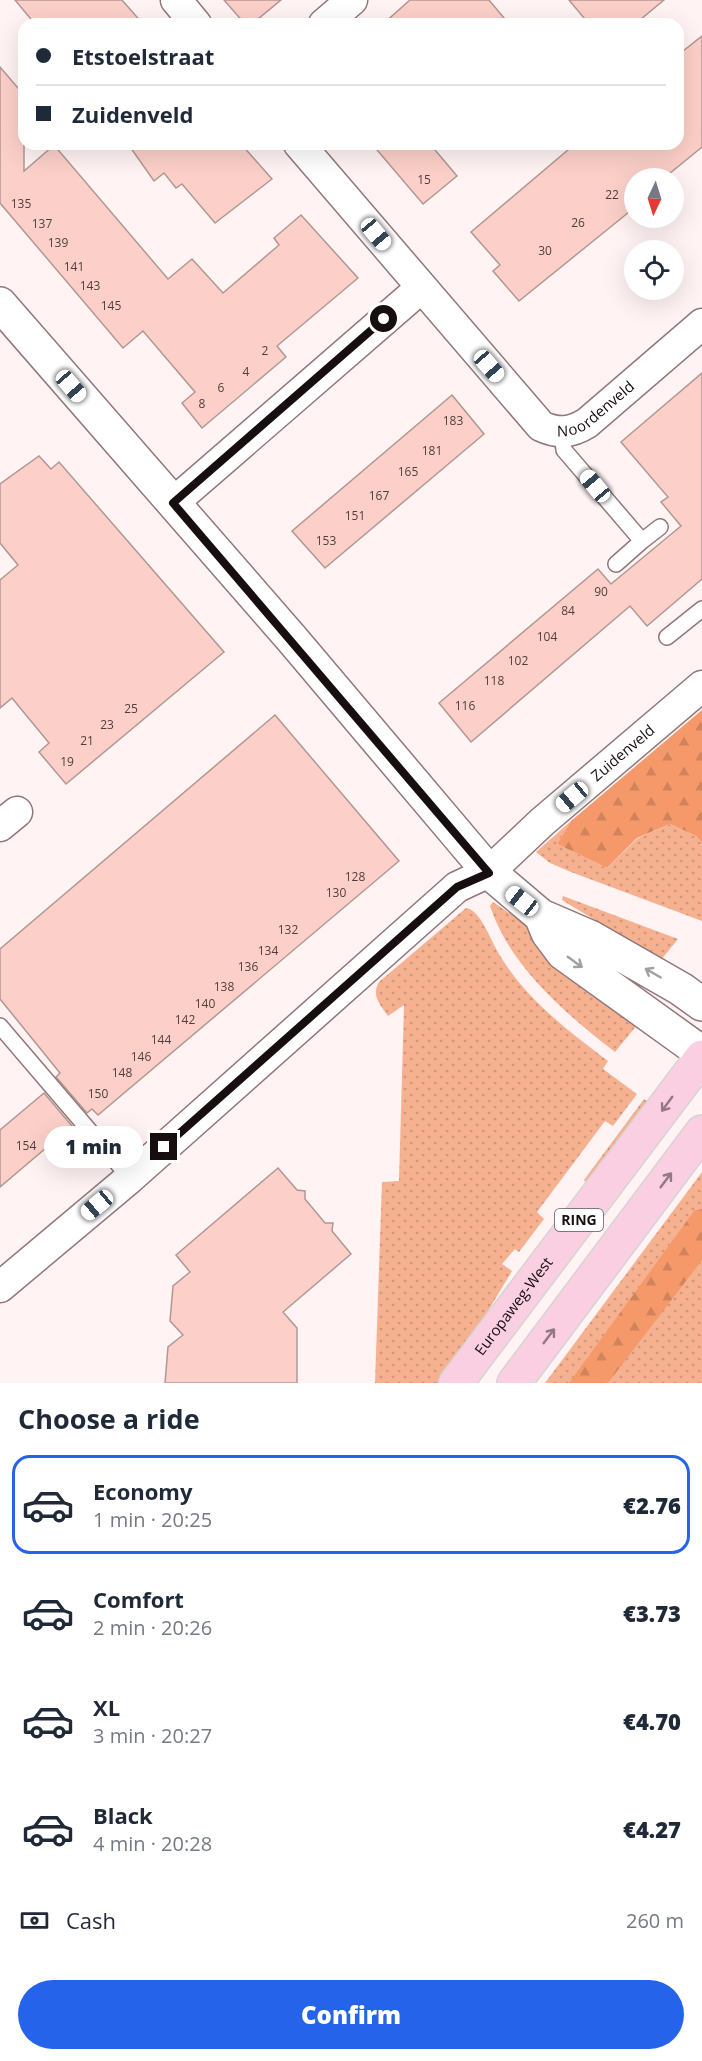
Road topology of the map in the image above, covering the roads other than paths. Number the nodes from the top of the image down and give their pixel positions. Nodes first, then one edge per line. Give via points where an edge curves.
1 (176, 0) edge
2 (352, 0) edge
3 (191, 18) edge
4 (331, 18) edge
5 (304, 150) edge
6 (421, 288) junction
7 (4, 316) edge
8 (702, 324) edge
9 (562, 432) junction
10 (173, 503) junction
11 (660, 527) dead end
12 (642, 541) junction
13 (616, 564) dead end
14 (702, 609) edge
15 (667, 637) dead end
16 (702, 686) edge
17 (489, 873) junction
18 (541, 916) junction
19 (702, 1004) edge
20 (0, 1026) edge
21 (702, 1055) edge
22 (702, 1132) edge
23 (130, 1178) junction
24 (0, 1287) edge
25 (456, 1383) edge
26 (514, 1383) edge

1 - 3 street
2 - 4 street
5 - 6 street, Noordenveld
6 - 9 street, Noordenveld via 541,426
6 - 10 street
7 - 10 street
8 - 9 street, Noordenveld via 587,423 574,431
9 - 12 lane via 564,450
10 - 17 street
11 - 12 lane
12 - 13 lane
14 - 15 lane
16 - 17 street, Zuidenveld via 542,822
17 - 18 street
17 - 23 street, Zuidenveld via 457,887
19 -> 18 street via 592,938
18 -> 21 street via 563,953
20 - 23 lane
21 -> 25 main road, Europaweg-West / RING
26 -> 22 main road, RING
23 - 24 street, Zuidenveld

